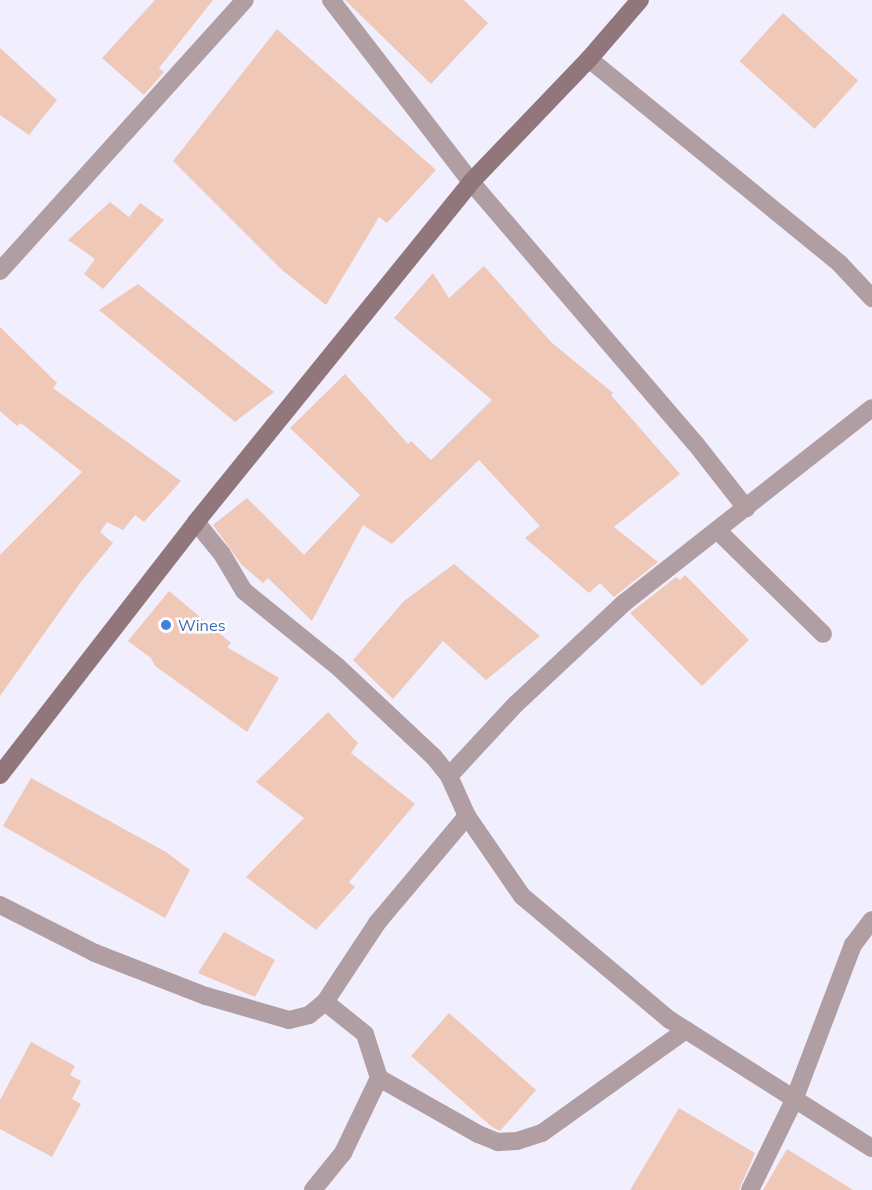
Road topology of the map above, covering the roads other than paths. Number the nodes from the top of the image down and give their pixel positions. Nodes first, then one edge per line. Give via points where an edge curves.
1 (245, 0) edge
2 (331, 0) edge
3 (640, 0) edge
4 (589, 59) junction
5 (471, 182) junction
6 (0, 271) edge
7 (872, 298) edge
8 (872, 408) edge
9 (746, 508) junction
10 (196, 522) junction
11 (718, 531) junction
12 (823, 634) dead end
13 (2, 766) edge
14 (449, 776) junction
15 (467, 816) junction
16 (0, 905) edge
17 (872, 920) edge
18 (325, 1002) junction
19 (686, 1030) junction
20 (379, 1078) junction
21 (794, 1100) junction
22 (872, 1148) edge
23 (313, 1190) edge
24 (750, 1190) edge

1 - 6 street
2 - 5 street
3 - 4 street
4 - 5 street
4 - 7 street via 840,264
5 - 9 street
5 - 10 street
8 - 9 street
9 - 11 street
10 - 13 street
10 - 14 street via 222,554 244,591 374,699
11 - 12 street
11 - 14 street via 616,611 516,704
14 - 15 street
15 - 18 street via 377,922
15 - 19 street via 522,896
16 - 18 street via 95,953 206,996 289,1020 309,1015
17 - 21 street via 853,945
18 - 20 street via 365,1034
19 - 20 street via 543,1132 517,1141 498,1142 478,1134
19 - 21 street
20 - 23 street via 343,1153
21 - 22 street
21 - 24 street

